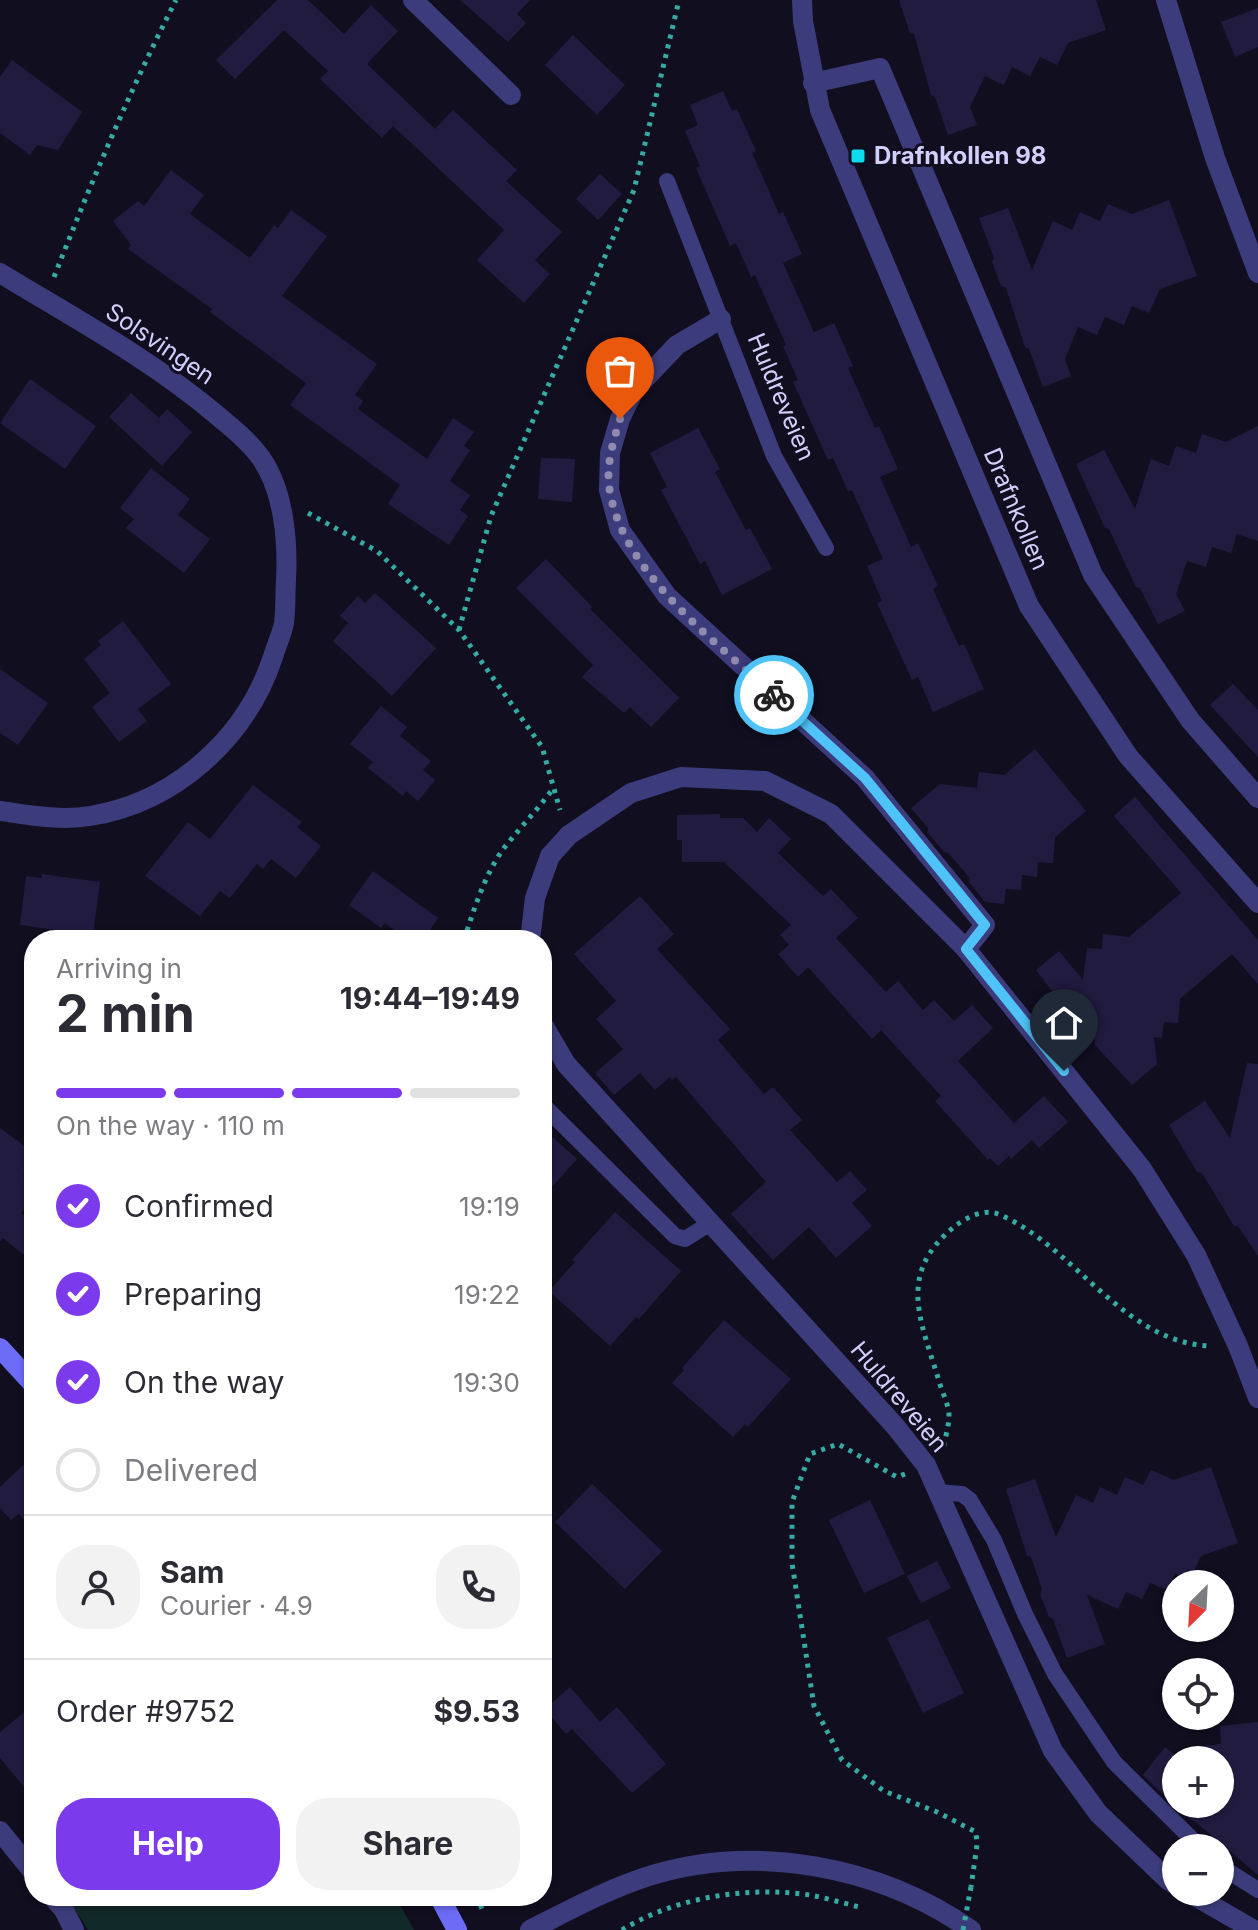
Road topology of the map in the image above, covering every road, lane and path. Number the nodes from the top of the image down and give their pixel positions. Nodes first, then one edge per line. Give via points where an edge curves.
1 (176, 0) edge
2 (413, 0) edge
3 (679, 0) edge
4 (802, 0) edge
5 (1166, 0) edge
6 (813, 83) junction
7 (511, 95) dead end
8 (667, 181) dead end
9 (0, 273) edge
10 (1258, 273) edge
11 (45, 300) junction
12 (721, 319) junction
13 (279, 497) junction
14 (826, 548) dead end
15 (459, 630) junction
16 (1258, 798) edge
17 (0, 811) edge
18 (1258, 903) edge
19 (467, 930) edge
20 (531, 930) edge
21 (966, 949) junction
22 (552, 1040) edge
23 (552, 1114) edge
24 (709, 1224) junction
25 (0, 1348) edge
26 (24, 1374) edge
27 (1258, 1398) edge
28 (938, 1492) junction
29 (0, 1831) edge
30 (1187, 1834) edge
31 (24, 1861) edge
32 (1162, 1872) edge
33 (1234, 1875) edge
34 (971, 1887) dead end
35 (1258, 1890) edge
36 (61, 1906) edge
37 (444, 1906) edge
38 (481, 1906) edge
39 (1212, 1906) edge
40 (863, 1907) dead end
41 (483, 1911) dead end
42 (74, 1930) edge
43 (457, 1930) edge
44 (530, 1930) edge
45 (622, 1930) edge
46 (963, 1930) edge
47 (971, 1930) edge
48 (1254, 1930) edge

1 - 11 path via 99,163
2 - 7 street
3 - 15 path via 634,190 491,516
4 - 6 street, Drafnkollen
5 - 10 street via 1215,158
6 - 16 street, Drafnkollen via 880,68 1093,575 1190,720
6 - 18 street, Drafnkollen via 1029,606 1128,756
8 - 12 lane
9 - 11 street, Solsvingen
11 - 13 street, Solsvingen via 180,383 247,441 262,459
12 - 14 lane, Huldreveien via 774,456
12 - 21 street, Huldreveien via 677,345 634,390 620,419 610,453 609,490 620,530 667,596 865,778 985,925
13 - 15 path via 377,551
13 - 17 street, Solsvingen via 287,566 284,624 262,689 236,729 202,764 126,808 88,817
15 - 19 path via 542,747 552,789 503,850
20 - 21 street via 535,898 550,856 569,835 631,793 681,777 765,781 831,814
21 - 27 street via 1142,1169 1196,1255
22 - 24 street, Huldreveien via 566,1064
23 - 24 lane via 675,1236 685,1239
24 - 28 street, Huldreveien via 895,1426 926,1465
25 - 26 main road
28 - 30 lane via 970,1500 994,1540 1055,1674 1114,1762
28 - 32 street, Huldreveien via 1053,1751 1098,1813
29 - 31 street
33 - 35 lane
34 - 46 path, bridge
36 - 42 street
37 - 43 main road
38 - 41 path
39 - 48 street
40 - 45 path via 809,1895 752,1893 692,1901 642,1917
44 - 47 street via 647,1877 737,1861 821,1866 908,1892

